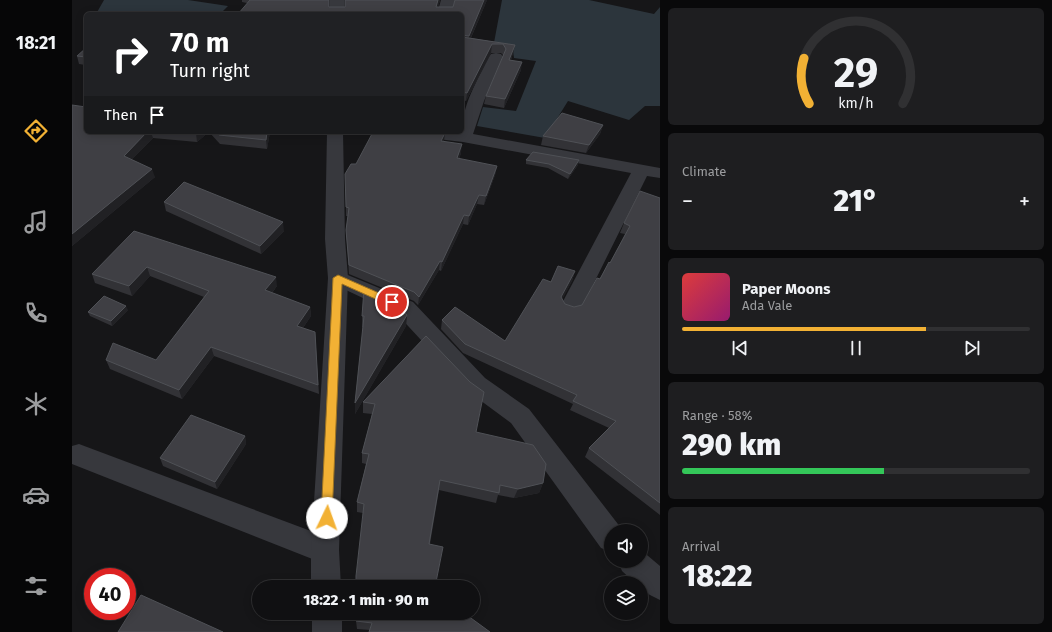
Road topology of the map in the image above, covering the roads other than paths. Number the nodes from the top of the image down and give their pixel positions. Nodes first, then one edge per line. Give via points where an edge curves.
1 (337, 0) edge
2 (448, 0) edge
3 (337, 12) edge
4 (445, 12) edge
5 (496, 57) edge
6 (335, 134) edge
7 (438, 134) edge
8 (463, 137) junction
9 (651, 171) edge
10 (338, 278) junction
11 (572, 307) edge
12 (79, 455) dead end
13 (604, 529) edge
14 (325, 550) junction
15 (641, 568) edge
16 (326, 580) edge
17 (660, 584) edge
18 (327, 620) edge
19 (327, 632) edge

1 - 3 street
2 - 4 street
5 - 8 street
6 - 10 street via 335,238
7 - 8 street
8 - 9 street
9 - 11 street
10 - 13 street via 405,308 477,385 520,416
10 - 14 street
12 - 14 street
14 - 16 street
15 - 17 street
18 - 19 street

